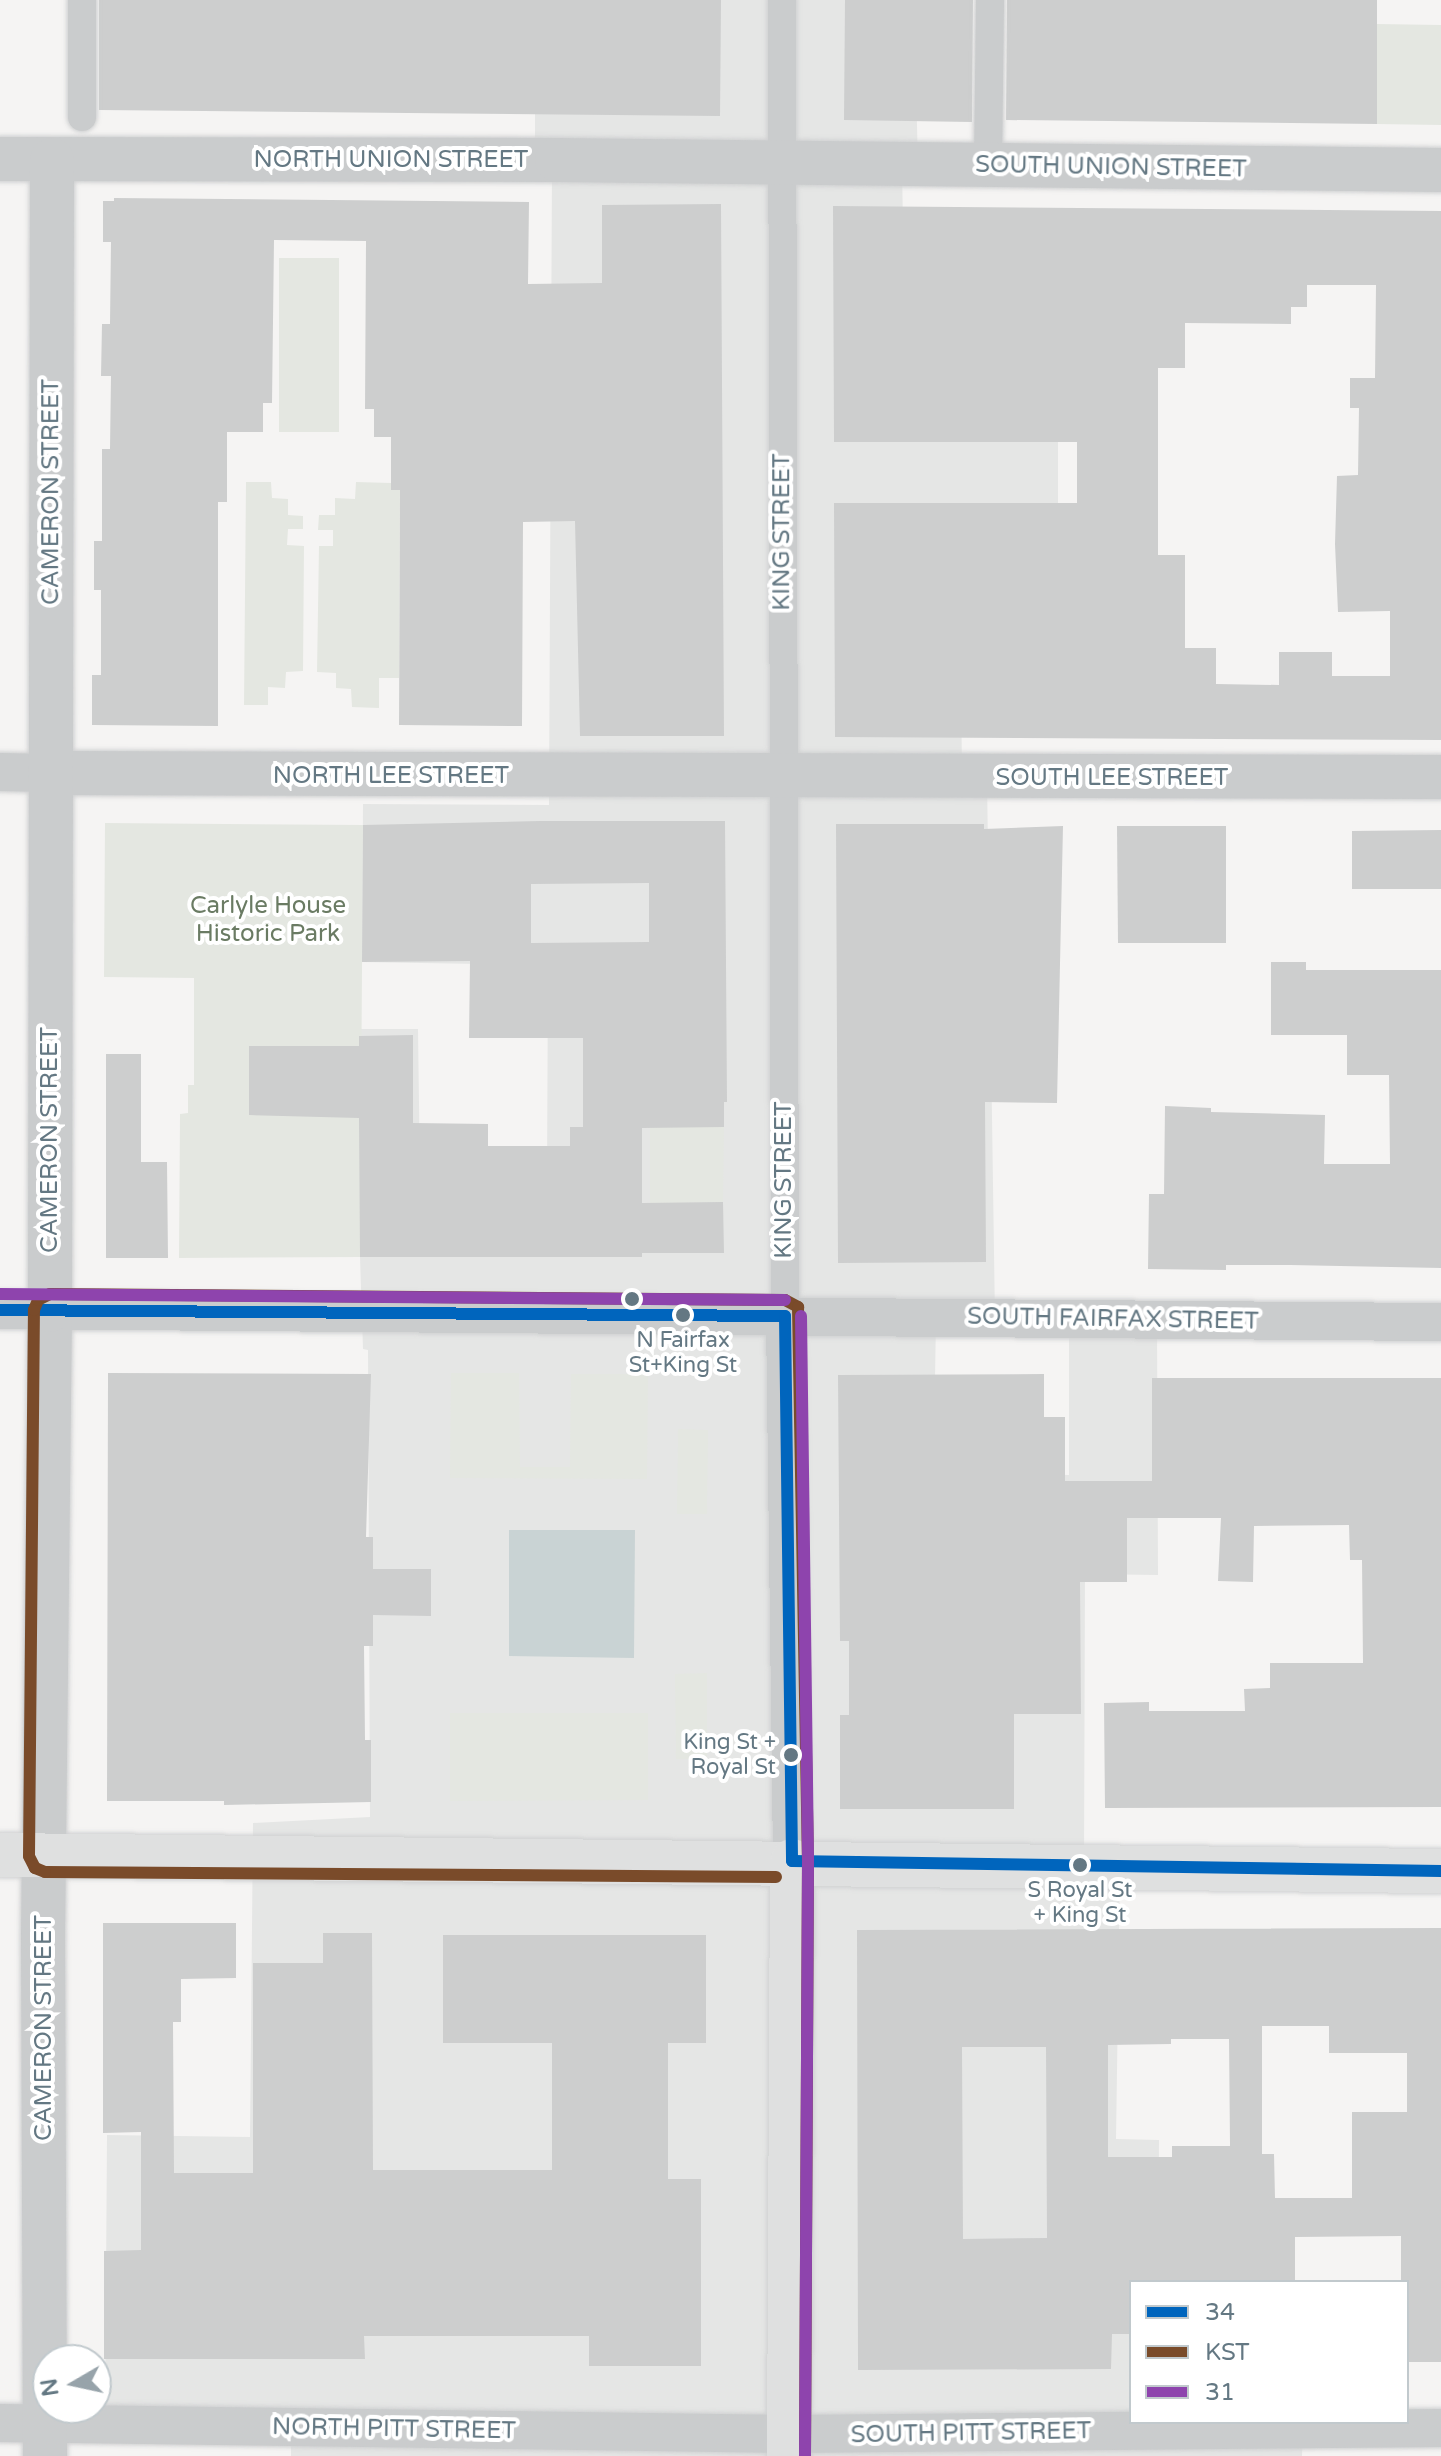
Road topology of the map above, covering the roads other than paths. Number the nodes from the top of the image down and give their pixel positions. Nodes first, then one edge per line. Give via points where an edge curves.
1 (82, 0) edge
2 (782, 0) edge
3 (990, 0) edge
4 (82, 117) dead end
5 (0, 159) edge
6 (52, 160) junction
7 (781, 162) junction
8 (988, 165) junction
9 (1441, 170) edge
10 (0, 772) edge
11 (50, 773) junction
12 (782, 777) junction
13 (1441, 777) edge
14 (0, 1310) edge
15 (50, 1310) junction
16 (785, 1316) junction
17 (1441, 1322) edge
18 (0, 1855) edge
19 (45, 1856) junction
20 (792, 1861) junction
21 (1441, 1871) edge
22 (0, 2423) edge
23 (1441, 2428) edge
24 (45, 2440) edge
25 (789, 2445) edge

1 - 4 street
2 - 7 street, KING STREET
3 - 8 street
5 - 6 street, NORTH UNION STREET
6 - 7 street, NORTH UNION STREET
6 - 11 street, CAMERON STREET
7 - 8 street, SOUTH UNION STREET
7 - 12 street, KING STREET
8 - 9 street, SOUTH UNION STREET
10 - 11 street, NORTH LEE STREET
11 - 12 street, NORTH LEE STREET
11 - 15 street, CAMERON STREET
12 - 13 street, SOUTH LEE STREET
12 - 16 street, KING STREET
14 - 15 street, SOUTH FAIRFAX STREET
15 - 16 street, SOUTH FAIRFAX STREET
15 - 19 street, CAMERON STREET
16 - 17 street, SOUTH FAIRFAX STREET
16 - 20 street, KING STREET
18 - 19 main road
19 - 20 main road
19 - 24 street, CAMERON STREET
20 - 21 main road
20 - 25 main road, KING STREET
22 - 24 street, NORTH PITT STREET
23 - 25 street, SOUTH PITT STREET
24 - 25 street, NORTH PITT STREET

